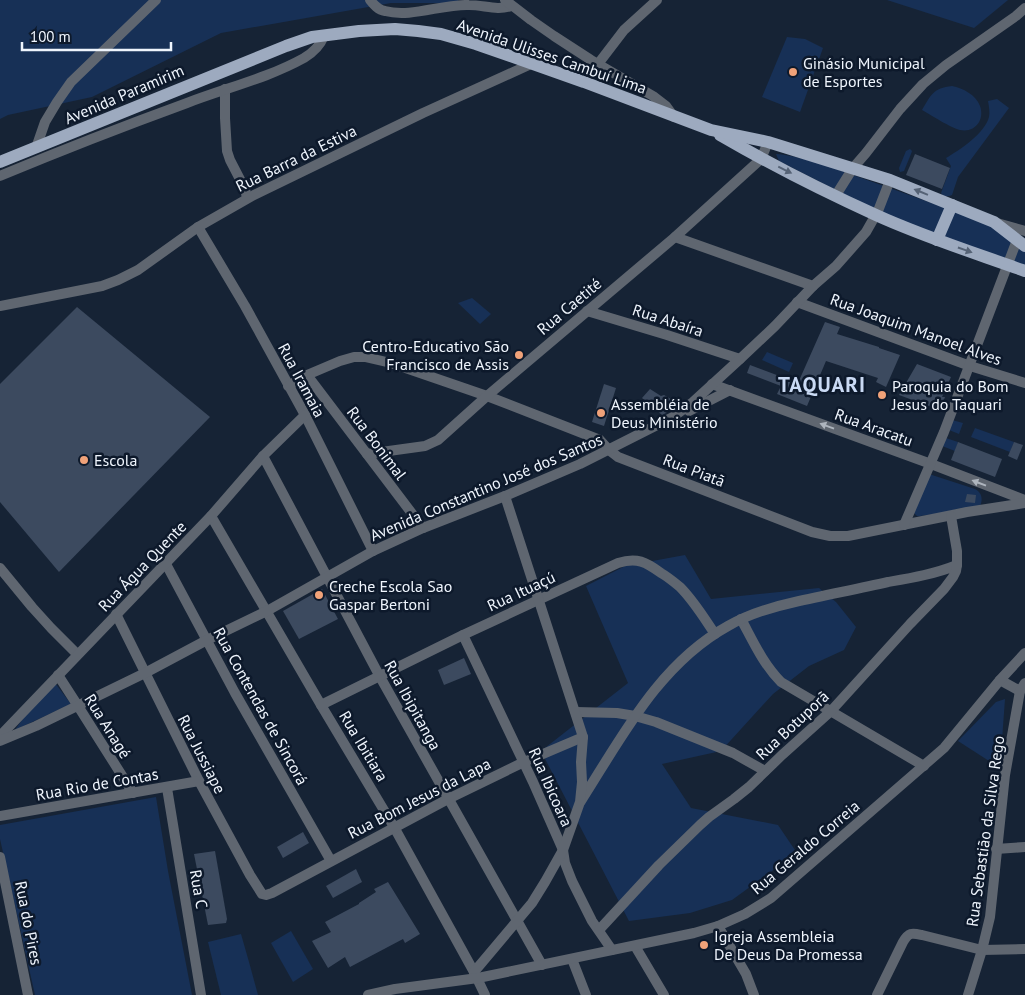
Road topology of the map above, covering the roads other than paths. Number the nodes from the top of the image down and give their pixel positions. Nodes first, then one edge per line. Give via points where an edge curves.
1 (156, 0) edge
2 (657, 0) edge
3 (372, 1) edge
4 (508, 3) edge
5 (1025, 8) edge
6 (324, 36) junction
7 (261, 56) joint
8 (530, 64) junction
9 (598, 64) junction
10 (225, 89) junction
11 (674, 117) junction
12 (711, 130) junction
13 (768, 142) junction
14 (36, 148) junction
15 (761, 159) junction
16 (10, 163) edge
17 (853, 168) junction
18 (0, 176) edge
19 (890, 180) junction
20 (836, 195) junction
21 (247, 198) junction
22 (952, 205) junction
23 (876, 215) junction
24 (198, 227) junction
25 (675, 237) junction
26 (1022, 239) edge
27 (937, 240) junction
28 (1007, 265) junction
29 (1025, 271) edge
30 (813, 286) junction
31 (797, 302) junction
32 (0, 306) edge
33 (587, 311) junction
34 (740, 359) junction
35 (970, 366) junction
36 (307, 375) junction
37 (712, 384) junction
38 (1025, 384) edge
39 (288, 386) junction
40 (730, 390) junction
41 (487, 396) junction
42 (680, 412) junction
43 (305, 416) junction
44 (609, 450) junction
45 (366, 454) junction
46 (263, 456) junction
47 (931, 464) junction
48 (505, 496) junction
49 (1025, 502) edge
50 (212, 516) junction
51 (951, 516) junction
52 (904, 525) junction
53 (423, 528) junction
54 (373, 551) junction
55 (166, 564) junction
56 (957, 565) junction
57 (0, 568) edge
58 (328, 577) junction
59 (539, 600) junction
60 (267, 611) junction
61 (116, 614) junction
62 (741, 619) junction
63 (463, 634) junction
64 (715, 634) junction
65 (207, 640) junction
66 (1025, 653) edge
67 (77, 654) junction
68 (145, 673) junction
69 (58, 675) junction
70 (379, 675) junction
71 (1000, 680) junction
72 (1023, 687) edge
73 (321, 705) junction
74 (78, 706) junction
75 (831, 711) junction
76 (576, 712) junction
77 (635, 716) junction
78 (0, 736) edge
79 (583, 737) junction
80 (0, 741) edge
81 (524, 762) junction
82 (924, 766) junction
83 (765, 771) junction
84 (199, 782) junction
85 (166, 788) junction
86 (133, 793) junction
87 (448, 799) junction
88 (580, 802) junction
89 (0, 816) edge
90 (394, 827) junction
91 (1025, 847) edge
92 (996, 848) junction
93 (563, 850) junction
94 (0, 856) edge
95 (331, 861) junction
96 (272, 893) joint
97 (517, 921) junction
98 (718, 926) junction
99 (598, 930) junction
100 (635, 946) junction
101 (1025, 949) edge
102 (612, 950) junction
103 (982, 950) junction
104 (572, 959) junction
105 (542, 966) junction
106 (476, 975) junction
107 (397, 992) edge
108 (28, 995) edge
109 (201, 995) edge
110 (368, 995) edge
111 (485, 995) edge
112 (586, 995) edge
113 (664, 995) edge
114 (754, 995) edge
115 (877, 995) edge
116 (968, 995) edge

1 - 14 street via 72,82 46,122
2 - 9 street via 624,30
3 - 4 street via 382,11 406,12 470,5 503,8
4 - 9 street
5 - 17 street via 923,84
6 - 7 main road, Avenida Ulisses Cambuí Lima via 312,37
6 - 8 main road, Avenida Ulisses Cambuí Lima via 395,29 441,34
6 - 10 street via 316,50 306,57
7 - 14 main road, Avenida Paramirim
8 - 11 main road, Avenida Ulisses Cambuí Lima
8 - 21 street, Rua Barra da Estiva
9 - 11 street via 653,96
10 - 16 street via 71,146
10 - 21 street via 227,150
11 - 12 main road, Avenida Ulisses Cambuí Lima
12 - 13 main road, Avenida Ulisses Cambuí Lima
12 - 15 main road, Avenida Ulisses Cambuí Lima
13 - 15 street, Rua Caetité
13 - 17 main road, Avenida Ulisses Cambuí Lima
14 - 16 main road, Avenida Paramirim
15 -> 20 main road, Avenida Ulisses Cambuí Lima
15 - 25 street, Rua Caetité
16 - 18 street
17 - 19 main road, Avenida Ulisses Cambuí Lima
17 - 20 street
22 -> 19 main road, Avenida Ulisses Cambuí Lima
19 - 23 street, Avenida Constantino José dos Santos
20 - 23 main road, Avenida Ulisses Cambuí Lima
21 - 24 street, Rua Barra da Estiva
22 - 26 main road, Avenida Ulisses Cambuí Lima via 994,222
22 - 27 main road
23 - 27 main road, Avenida Ulisses Cambuí Lima
23 - 30 street, Avenida Constantino José dos Santos via 866,232 836,266
24 - 32 street, Rua Barra da Estiva via 138,270 118,280
24 - 39 street, Rua Iramaia
25 - 30 street, Rua Joaquim Manoel Alves
25 - 33 street, Rua Caetité
26 - 28 street
27 -> 28 main road, Avenida Ulisses Cambuí Lima
28 - 29 main road, Avenida Ulisses Cambuí Lima
28 - 35 street
30 - 31 street, Avenida Constantino José dos Santos
31 - 34 street, Avenida Constantino José dos Santos
31 - 35 street, Rua Joaquim Manoel Alves
33 - 34 street, Rua Abaíra
33 - 41 street, Rua Caetité
34 - 37 street, Avenida Constantino José dos Santos
35 - 38 street, Rua Joaquim Manoel Alves
35 - 47 street
36 - 39 street
36 - 41 street, Rua Piatã via 348,358 365,357
36 - 45 street, Rua Bonimal
37 - 40 street, Rua Aracatu
37 - 42 street, Avenida Constantino José dos Santos
39 - 43 street, Rua Iramaia
40 - 42 street via 690,411
47 -> 40 street, Rua Aracatu
41 - 44 street, Rua Piatã via 600,440
41 - 45 street, Rua Caetité via 438,440 425,446
42 - 44 street, Avenida Constantino José dos Santos
43 - 46 street, Rua Água Quente
43 - 54 street, Rua Iramaia
44 - 48 street, Avenida Constantino José dos Santos
44 - 52 street, Rua Piatã via 618,457 812,532 848,536
45 - 53 street, Rua Bonimal
46 - 50 street, Rua Água Quente
46 - 58 street, Rua Ibipitanga
49 -> 47 street, Rua Aracatu
47 - 52 street
48 - 53 street, Avenida Constantino José dos Santos
48 - 59 street
49 - 51 street, Rua Piatã
50 - 55 street, Rua Água Quente
50 - 60 street, Rua Ibitiara
51 - 52 street, Rua Piatã
51 - 56 street
53 - 54 street, Avenida Constantino José dos Santos
54 - 58 street, Avenida Constantino José dos Santos
55 - 61 street, Rua Água Quente
55 - 65 street, Rua Contendas de Sincorá
56 - 62 street via 934,573 794,602
56 - 75 street, Rua Botuporã via 944,589
57 - 67 street
58 - 60 street, Avenida Constantino José dos Santos
58 - 70 street, Rua Ibipitanga
59 - 63 street, Rua Ituaçú
59 - 64 street, Rua Ituaçú via 618,563 642,561 689,596
59 - 76 street
60 - 65 street, Avenida Constantino José dos Santos
60 - 73 street, Rua Ibitiara
61 - 67 street, Rua Água Quente
61 - 68 street, Rua Jussiape
62 - 64 street
62 - 75 street via 764,662 780,682
63 - 70 street, Rua Ituaçú
63 - 81 street, Rua Ibicoara
64 - 77 street via 671,670
65 - 68 street, Avenida Constantino José dos Santos
65 - 95 street, Rua Contendas de Sincorá
66 - 71 street, Rua Geraldo Correia
67 - 69 street, Rua Água Quente
68 - 74 street, Avenida Constantino José dos Santos
68 - 84 street, Rua Jussiape
69 - 74 street, Rua Anagé
69 - 78 street, Rua Água Quente
70 - 73 street, Rua Ituaçú
70 - 87 street, Rua Ibipitanga
71 - 72 street, Rua Sebastião da Silva Rego
71 - 82 street, Rua Geraldo Correia via 948,744
72 - 92 street, Rua Sebastião da Silva Rego via 1005,775
73 - 90 street, Rua Ibitiara
74 - 80 street, Avenida Constantino José dos Santos
74 - 86 street, Rua Anagé
75 - 82 street
75 - 83 street, Rua Botuporã
76 - 77 street
76 - 79 street
77 - 83 street via 733,753
77 - 88 street
79 - 81 street, Rua Bom Jesus da Lapa
79 - 88 street
81 - 87 street, Rua Bom Jesus da Lapa
81 - 93 street, Rua Ibicoara
82 - 98 street, Rua Geraldo Correia via 771,898
83 - 99 street, Rua Botuporã via 700,825
84 - 85 street, Rua Rio de Contas
84 - 96 street, Rua Jussiape via 260,892 264,895
85 - 86 street, Rua Rio de Contas
85 - 109 street, Rua C
86 - 89 street, Rua Rio de Contas
87 - 90 street, Rua Bom Jesus da Lapa
87 - 97 street, Rua Ibipitanga
88 - 93 street
90 - 95 street, Rua Bom Jesus da Lapa
90 - 106 street, Rua Ibitiara
91 - 92 street
92 - 103 street, Rua Sebastião da Silva Rego via 990,917
93 - 97 street via 546,882
93 - 99 street, Rua Ibicoara via 572,881
94 - 108 street, Rua do Pires
95 - 96 street, Rua Bom Jesus da Lapa
97 - 105 street, Rua Ibipitanga
97 - 106 street
98 - 100 street, Rua Geraldo Correia
98 - 114 street via 746,974
99 - 102 street, Rua Ibicoara
100 - 102 street, Rua Geraldo Correia
100 - 113 street
101 - 103 street
102 - 104 street, Rua Geraldo Correia
103 - 115 street via 909,934
103 - 116 street, Rua Sebastião da Silva Rego
104 - 105 street, Rua Geraldo Correia
104 - 112 street
105 - 106 street, Rua Geraldo Correia
106 - 107 street, Rua Geraldo Correia
106 - 111 street, Rua Ibitiara
107 - 110 street, Rua Geraldo Correia

